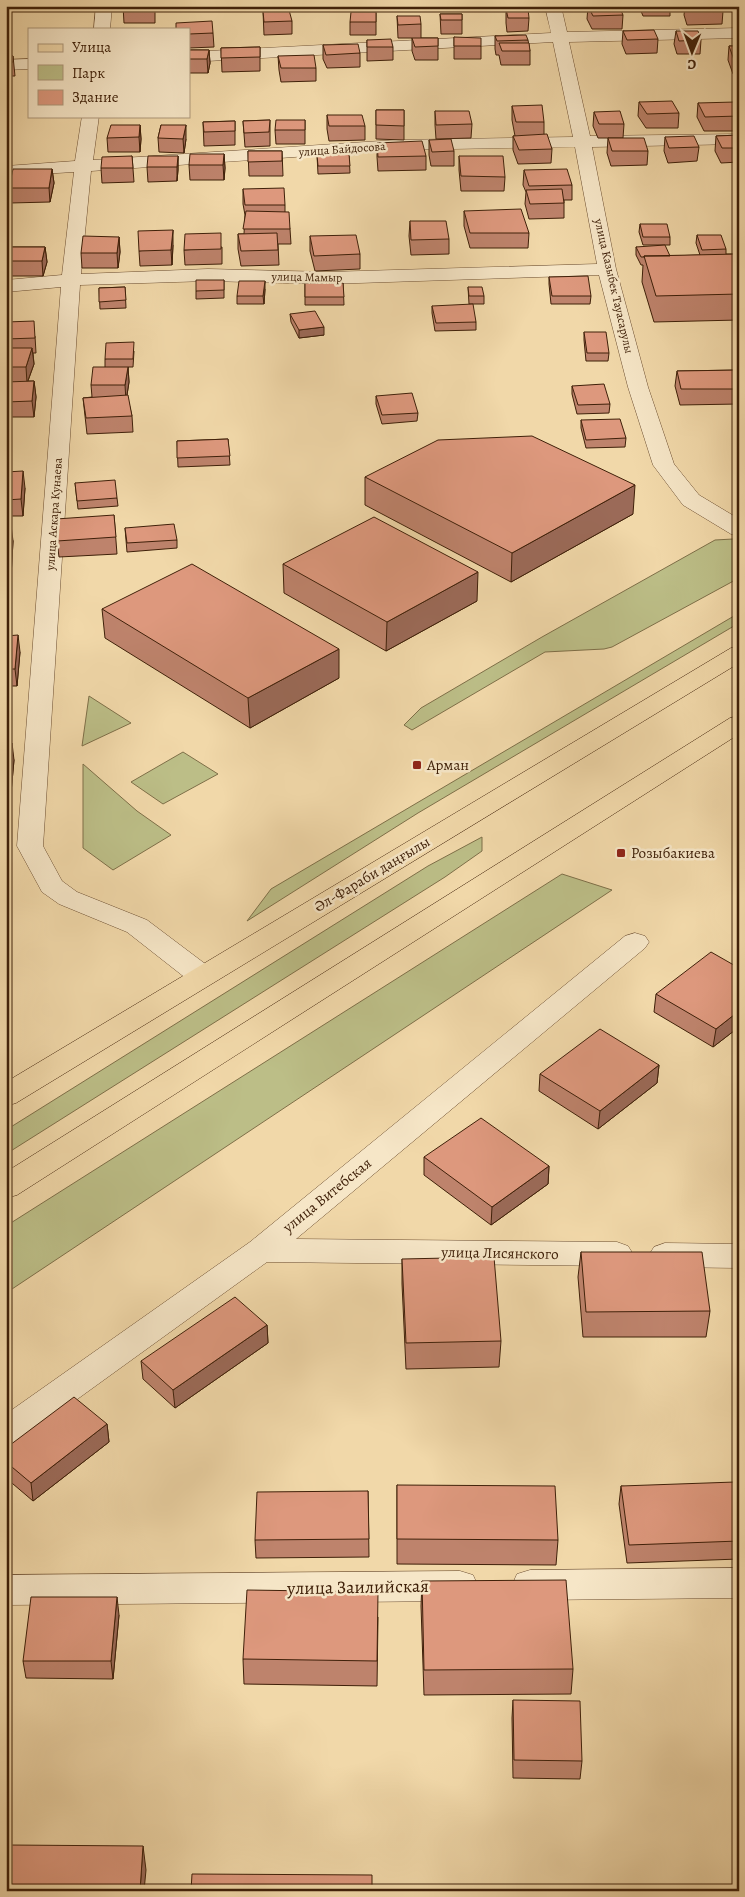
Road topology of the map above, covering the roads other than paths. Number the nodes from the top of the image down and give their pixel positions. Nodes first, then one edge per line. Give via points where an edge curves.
1 (104, 6) edge
2 (553, 6) edge
3 (102, 28) edge
4 (739, 33) edge
5 (562, 37) junction
6 (190, 57) edge
7 (28, 64) edge
8 (6, 65) edge
9 (90, 118) edge
10 (739, 140) edge
11 (583, 144) junction
12 (83, 166) junction
13 (6, 171) edge
14 (607, 269) junction
15 (71, 280) junction
16 (6, 286) edge
17 (739, 529) edge
18 (739, 653) edge
19 (739, 723) edge
20 (739, 733) edge
21 (705, 744) junction
22 (635, 942) dead end
23 (202, 976) junction
24 (6, 1096) edge
25 (6, 1186) edge
26 (261, 1250) junction
27 (739, 1256) edge
28 (6, 1432) edge
29 (739, 1583) edge
30 (6, 1590) edge

1 - 3 street
2 - 5 street, улица Казыбек Тауасарулы
4 - 5 street
5 - 6 street
5 - 11 street, улица Казыбек Тауасарулы
7 - 8 street
9 - 12 street, улица Аскара Кунаева
10 - 11 street, улица Байдосова
11 - 12 street, улица Байдосова via 396,145
11 - 14 street, улица Казыбек Тауасарулы
12 - 13 street, улица Байдосова
12 - 15 street, улица Аскара Кунаева
14 - 15 street, улица Мамыр via 328,278 208,275
14 - 17 street, улица Казыбек Тауасарулы via 638,386 664,465 691,500
15 - 16 street, улица Мамыр
15 - 23 street, улица Аскара Кунаева via 30,846 50,886 68,898 137,926
18 - 23 main road, Әл-Фараби даңғылы
19 - 21 main road
20 - 21 main road
21 - 25 main road
22 - 26 street, улица Витебская
23 - 24 main road, Әл-Фараби даңғылы
26 - 27 street, улица Лисянского
26 - 28 street, улица Витебская
29 - 30 street, улица Заилийская

